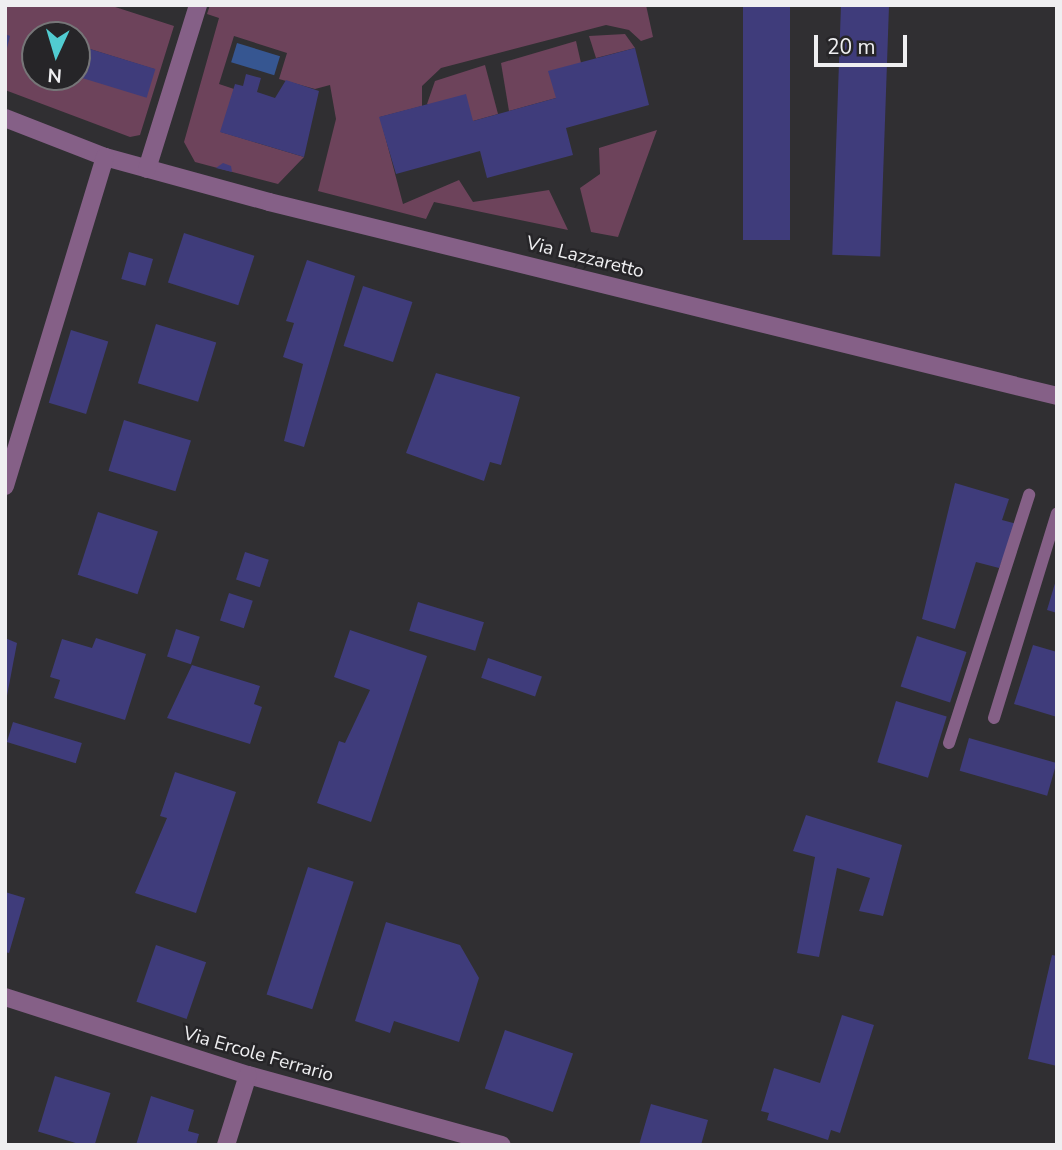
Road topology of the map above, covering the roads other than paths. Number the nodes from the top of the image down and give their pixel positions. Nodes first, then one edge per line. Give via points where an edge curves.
1 (198, 5) edge
2 (5, 118) edge
3 (105, 156) junction
4 (147, 169) junction
5 (1057, 396) edge
6 (5, 486) edge
7 (1029, 495) dead end
8 (1057, 513) edge
9 (994, 718) dead end
10 (949, 743) dead end
11 (5, 997) edge
12 (248, 1075) junction
13 (226, 1145) edge
14 (502, 1145) edge

1 - 4 street
2 - 3 street, Via Lazzaretto
3 - 4 street, Via Lazzaretto
3 - 6 street
4 - 5 street, Via Lazzaretto
7 - 10 lane
8 - 9 lane
11 - 12 street, Via Ercole Ferrario
12 - 13 street
12 - 14 street, Via Ercole Ferrario

